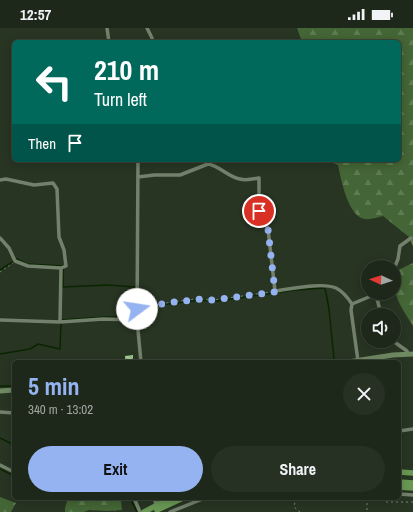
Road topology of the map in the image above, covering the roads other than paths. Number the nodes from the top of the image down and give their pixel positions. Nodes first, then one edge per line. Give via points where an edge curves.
1 (107, 28) edge
2 (147, 28) edge
3 (110, 40) edge
4 (152, 40) edge
5 (138, 162) edge
6 (138, 177) junction
7 (0, 180) edge
8 (0, 238) edge
9 (411, 238) dead end
10 (398, 260) edge
11 (62, 267) junction
12 (362, 300) edge
13 (352, 304) junction
14 (0, 320) edge
15 (137, 320) junction
16 (60, 322) junction
17 (401, 346) edge
18 (411, 354) edge
19 (141, 360) edge
20 (358, 360) edge
21 (366, 360) edge
22 (12, 390) edge
23 (0, 391) edge
24 (0, 412) edge
25 (12, 413) edge
26 (413, 430) edge
27 (401, 431) edge
28 (0, 465) edge
29 (12, 471) edge
30 (401, 472) edge
31 (413, 473) edge
32 (401, 482) edge
33 (413, 483) edge
34 (401, 487) edge
35 (413, 488) edge
36 (401, 494) edge
37 (413, 495) edge
38 (135, 500) edge
39 (155, 500) edge
40 (166, 500) edge
41 (179, 500) edge
42 (200, 500) edge
43 (158, 511) edge
44 (140, 512) edge
45 (144, 512) edge
46 (170, 512) edge

1 - 3 street
2 - 4 street
5 - 6 street
6 - 13 street via 180,175 208,164 242,180 259,178 259,211 268,229 275,292 304,287 330,287 336,288
6 - 15 street
7 - 11 street via 6,179 34,186 53,183 57,189 59,237 66,266
8 - 11 street via 15,260 28,266
9 - 10 street via 400,246
11 - 16 street
12 - 13 street
13 - 20 street
14 - 16 street
15 - 16 street
15 - 19 street
17 - 18 street
18 - 21 main road
22 - 23 main road
24 - 25 street
26 - 27 street
28 - 29 street
30 - 31 highway
32 - 33 highway
34 - 35 highway
36 - 37 street
38 - 44 street
39 - 43 street
40 - 45 highway
41 - 43 highway
42 - 46 street

